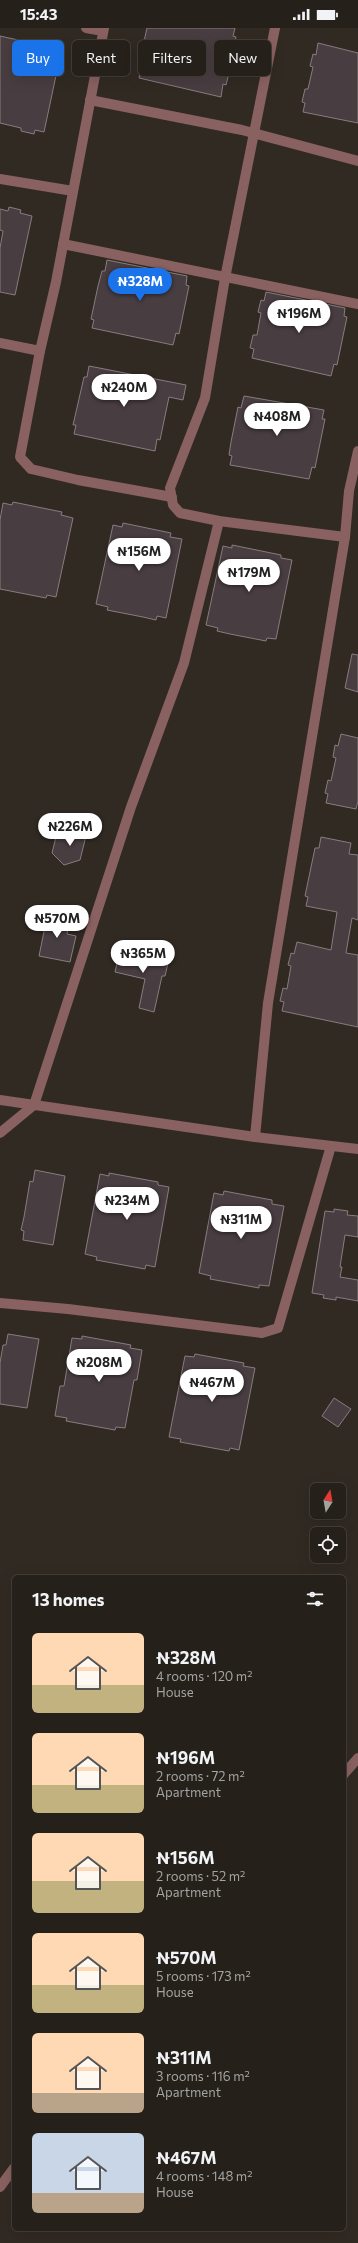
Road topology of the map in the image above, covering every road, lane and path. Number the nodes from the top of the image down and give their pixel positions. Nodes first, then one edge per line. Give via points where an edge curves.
1 (86, 28) edge
2 (275, 28) edge
3 (103, 29) edge
4 (90, 100) junction
5 (256, 134) junction
6 (358, 161) edge
7 (0, 179) edge
8 (73, 191) junction
9 (63, 244) junction
10 (226, 278) junction
11 (358, 304) edge
12 (0, 343) edge
13 (40, 351) junction
14 (358, 451) edge
15 (354, 491) edge
16 (172, 497) junction
17 (219, 521) junction
18 (345, 536) junction
19 (0, 1100) edge
20 (34, 1105) junction
21 (0, 1133) edge
22 (255, 1136) junction
23 (331, 1146) junction
24 (358, 1149) edge
25 (0, 1303) edge
26 (358, 1758) edge
27 (346, 1772) edge
28 (12, 2171) edge
29 (0, 2187) edge

1 - 3 street
2 - 5 street
3 - 4 street
4 - 5 street
4 - 8 street
5 - 6 street
5 - 10 street
7 - 8 street
8 - 9 street
9 - 10 street
9 - 13 street
10 - 11 street
10 - 16 street via 206,398 170,488
12 - 13 street
13 - 16 street via 20,458 31,470
14 - 15 street
15 - 18 street
16 - 17 street via 173,505 180,513
17 - 18 street
17 - 20 street via 184,663 131,807
18 - 22 street via 268,1003
19 - 20 street
20 - 21 street
20 - 22 street
22 - 23 street
23 - 24 street
23 - 25 street via 278,1328 262,1332
26 - 27 street
28 - 29 street

